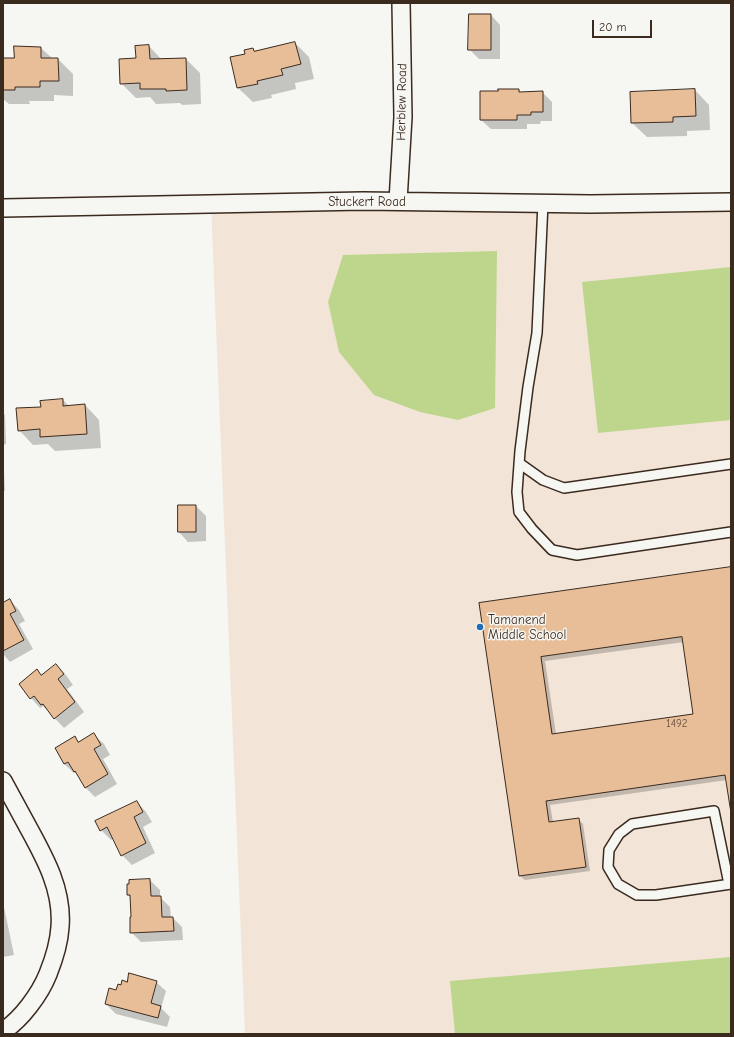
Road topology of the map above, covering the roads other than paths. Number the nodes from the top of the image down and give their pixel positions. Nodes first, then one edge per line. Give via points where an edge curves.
1 (401, 3) edge
2 (398, 202) junction
3 (731, 202) edge
4 (543, 203) junction
5 (3, 208) edge
6 (519, 463) junction
7 (731, 464) edge
8 (731, 532) edge
9 (3, 781) edge
10 (730, 884) edge
11 (3, 1031) edge

1 - 2 street, Herblew Road via 403,117
2 - 4 street, Stuckert Road
2 - 5 street, Stuckert Road
3 - 4 street, Stuckert Road
4 - 6 lane via 537,333
6 - 7 lane via 543,480 564,488
6 - 8 lane via 519,512 552,550 577,556
9 - 11 street via 45,858 56,887 60,907 60,927 55,956 44,984 28,1008
10 - 10 lane via 656,895 637,894 618,884 608,868 609,850 619,834 632,824 714,811

